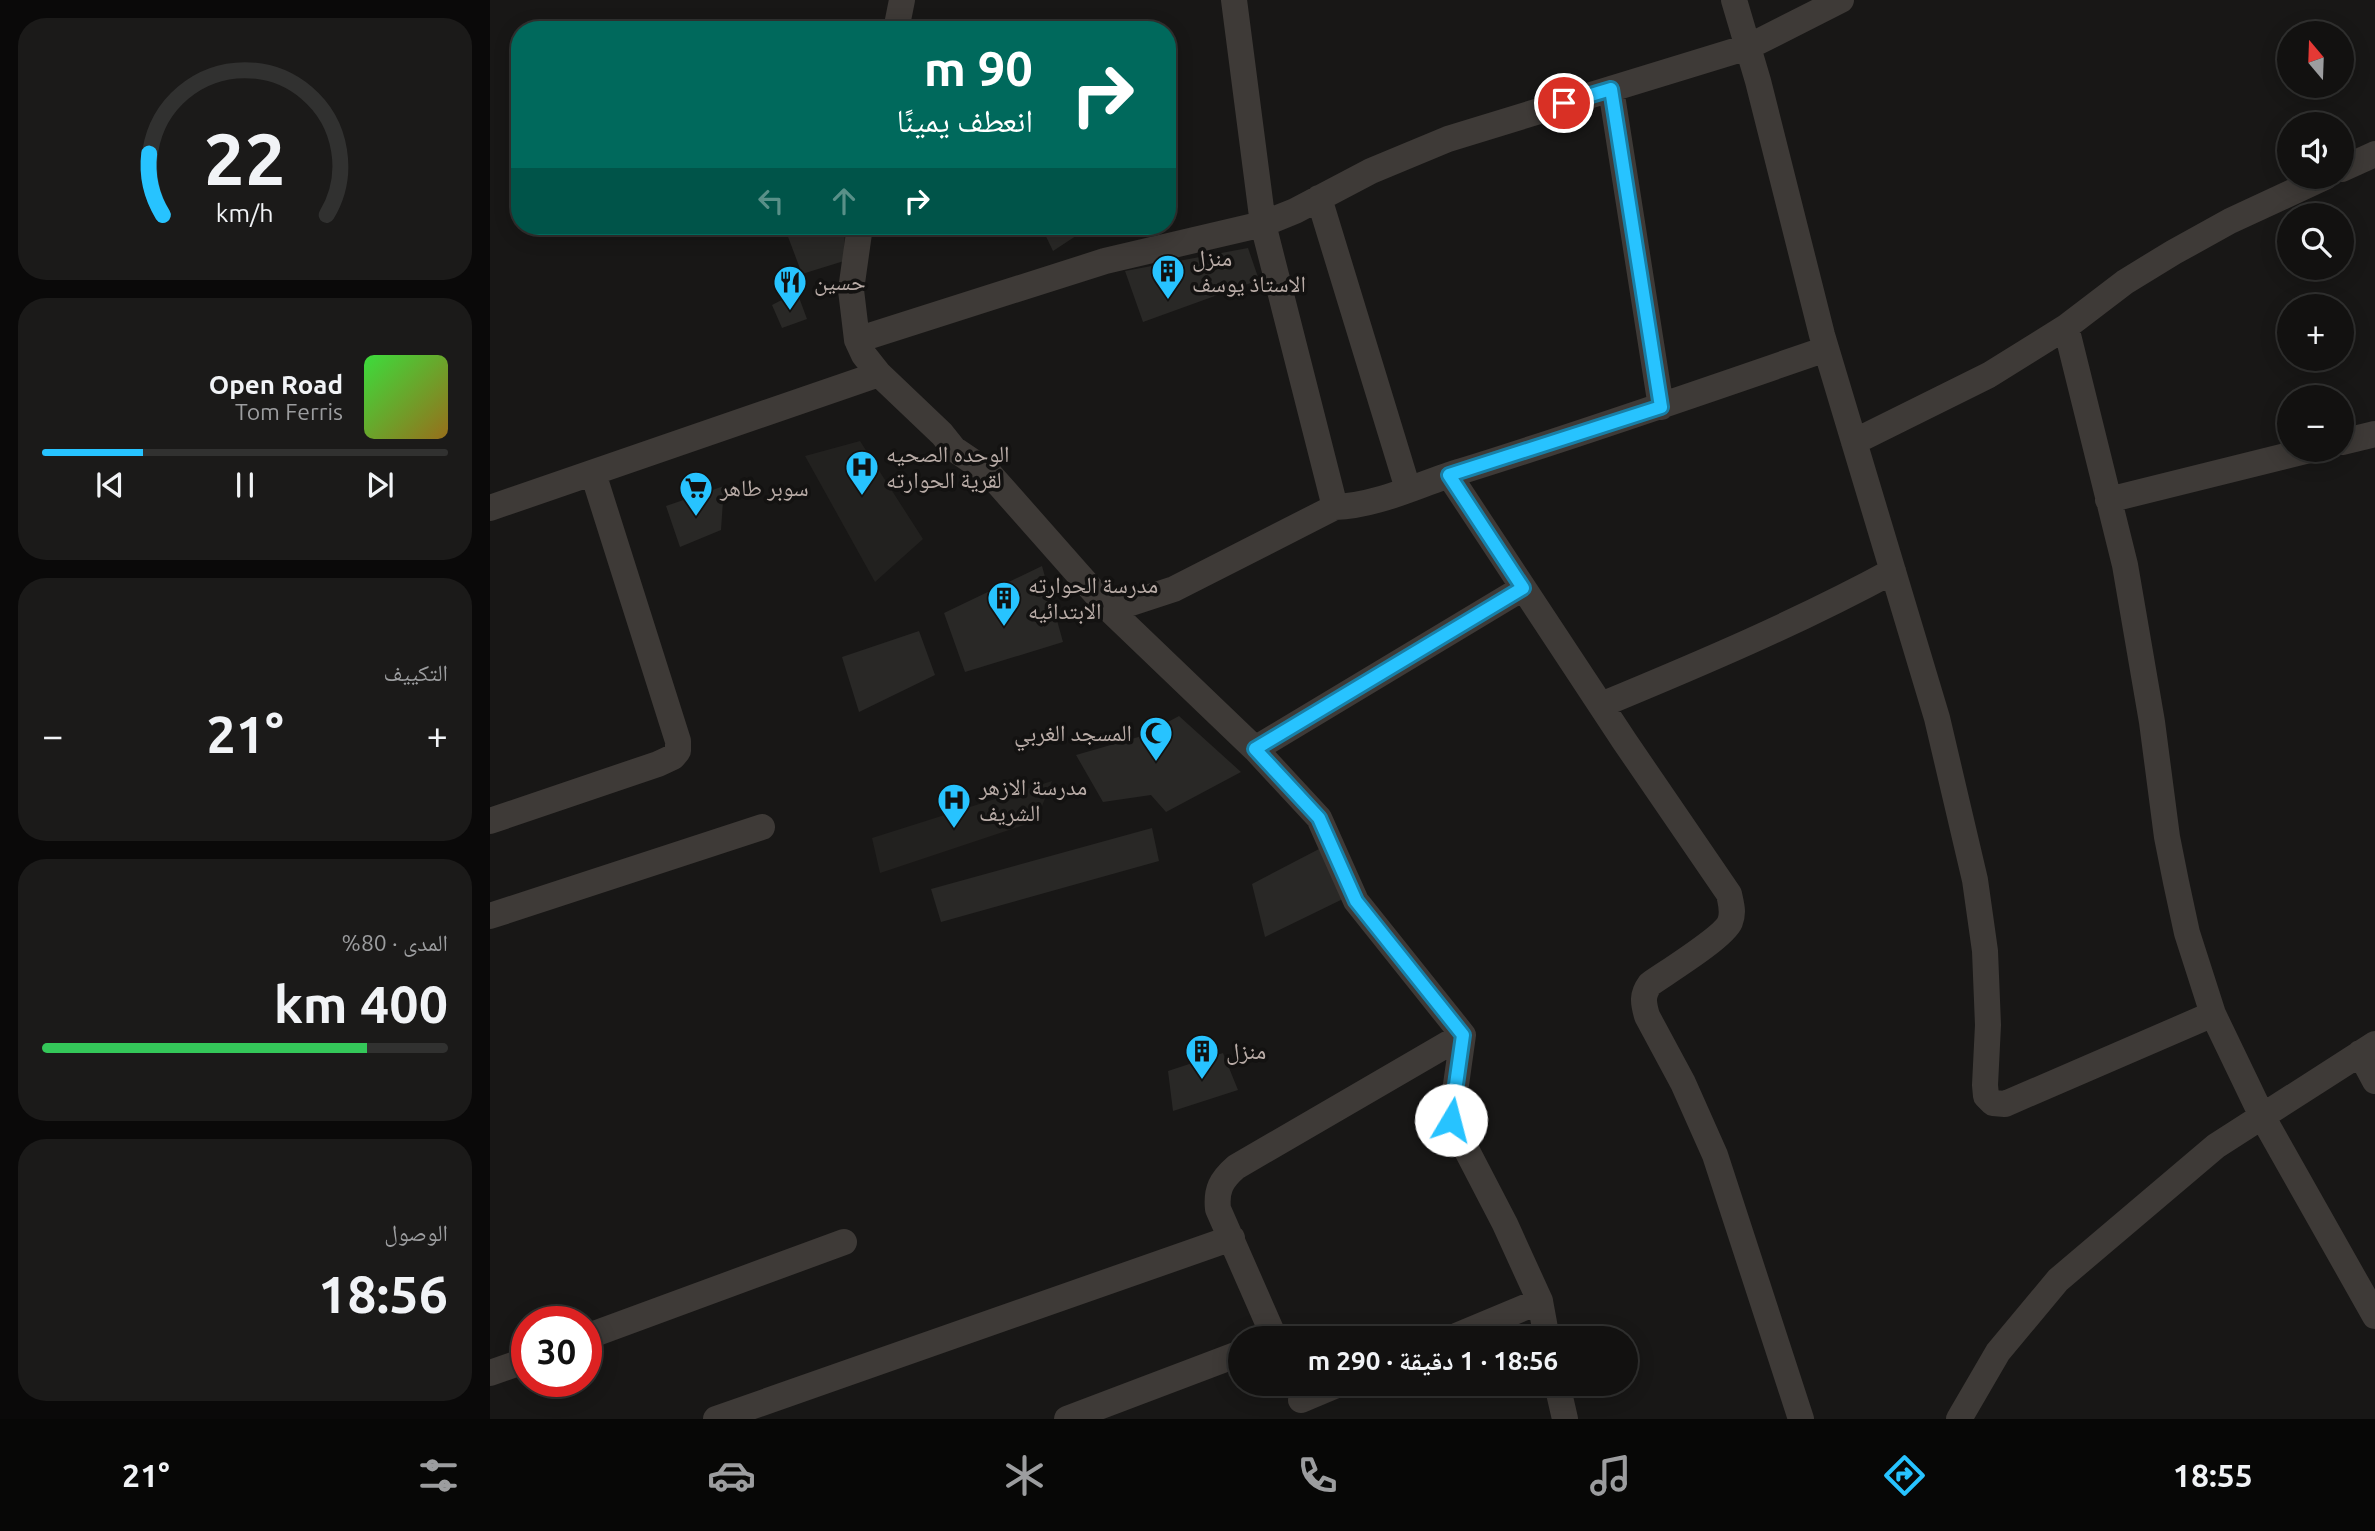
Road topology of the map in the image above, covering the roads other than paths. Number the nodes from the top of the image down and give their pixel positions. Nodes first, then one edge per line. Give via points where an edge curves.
1 (902, 0) edge
2 (1234, 0) edge
3 (1734, 0) edge
4 (1841, 0) edge
5 (898, 21) edge
6 (1748, 47) junction
7 (1611, 89) junction
8 (2375, 154) edge
9 (2354, 164) edge
10 (2299, 189) edge
11 (1319, 198) junction
12 (1263, 223) junction
13 (859, 235) edge
14 (2066, 327) junction
15 (857, 340) junction
16 (1826, 349) junction
17 (879, 374) junction
18 (1661, 407) junction
19 (2375, 434) edge
20 (2354, 439) edge
21 (1854, 442) junction
22 (2277, 458) edge
23 (593, 473) junction
24 (1449, 475) junction
25 (1408, 489) junction
26 (2108, 500) junction
27 (1335, 507) junction
28 (490, 508) edge
29 (1893, 571) junction
30 (1523, 588) junction
31 (1110, 610) junction
32 (1601, 705) junction
33 (1255, 749) junction
34 (490, 821) edge
35 (762, 827) dead end
36 (490, 916) edge
37 (2213, 1014) junction
38 (1463, 1035) junction
39 (2368, 1048) edge
40 (2375, 1081) edge
41 (2262, 1116) junction
42 (1232, 1238) junction
43 (844, 1242) dead end
44 (1540, 1301) junction
45 (2375, 1316) edge
46 (1269, 1326) edge
47 (1480, 1326) edge
48 (1545, 1326) edge
49 (602, 1331) edge
50 (1228, 1358) edge
51 (511, 1366) edge
52 (490, 1373) edge
53 (1559, 1396) edge
54 (716, 1419) edge
55 (1067, 1419) edge
56 (1564, 1419) edge
57 (1801, 1419) edge
58 (1959, 1419) edge

1 - 5 street
2 - 12 street
3 - 6 street
4 - 6 street
6 - 7 street
6 - 16 street
7 - 11 street via 1448,139
7 - 18 street
8 - 9 street
10 - 14 street via 2174,252
11 - 12 street
11 - 25 street
12 - 15 street via 1105,261
12 - 27 street
13 - 15 street via 851,290
14 - 21 street via 1989,375
14 - 26 street
15 - 17 street
16 - 18 street
16 - 21 street
17 - 23 street
17 - 31 street via 954,449 988,472
18 - 24 street
19 - 20 street
21 - 29 street
22 - 26 street
23 - 28 street
23 - 34 street via 678,751 658,764
24 - 25 street
24 - 30 street
25 - 27 street via 1357,506
26 - 37 street via 2125,565 2169,848
27 - 31 street via 1174,589
29 - 32 street via 1736,648
29 - 37 street via 1937,718 1975,880 1985,951 1986,1096 1993,1103 2005,1104
30 - 32 street
30 - 33 street
31 - 33 street
32 - 57 street via 1729,894 1733,911 1729,924 1650,984 1643,994 1644,1005 1715,1155
33 - 38 street via 1319,818 1356,901
35 - 36 street
37 - 41 street
38 - 42 street via 1236,1167 1216,1194
38 - 44 street via 1451,1120
39 - 40 street
39 - 41 street
41 - 45 street
41 - 58 street via 2216,1146 2058,1280 1998,1352
42 - 46 street
42 - 54 street
43 - 49 street
44 - 47 street
44 - 48 street
50 - 55 street
51 - 52 street
53 - 56 street

